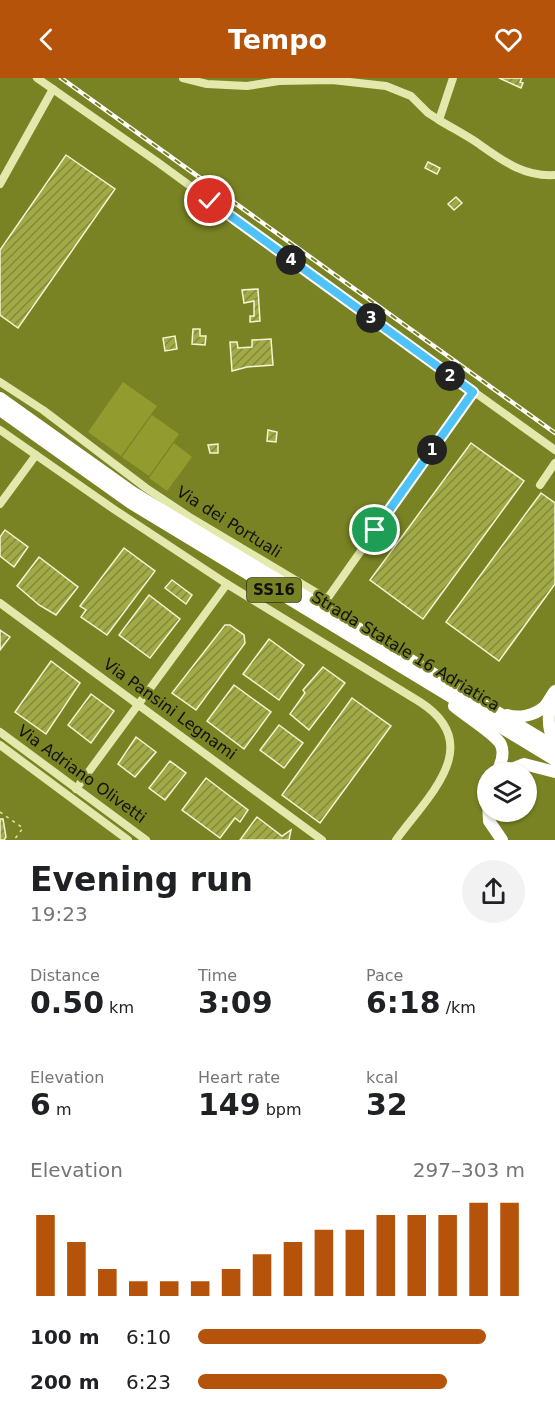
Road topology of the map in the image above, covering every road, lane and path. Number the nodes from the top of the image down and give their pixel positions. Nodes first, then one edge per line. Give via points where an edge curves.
1 (37, 78) edge
2 (183, 78) edge
3 (453, 78) edge
4 (53, 89) junction
5 (439, 120) junction
6 (555, 175) edge
7 (0, 184) edge
8 (0, 382) edge
9 (473, 392) junction
10 (0, 398) edge
11 (0, 410) edge
12 (0, 430) edge
13 (555, 450) edge
14 (36, 455) junction
15 (555, 463) edge
16 (540, 485) dead end
17 (0, 504) edge
18 (227, 584) junction
19 (0, 603) edge
20 (425, 682) junction
21 (555, 691) edge
22 (138, 705) junction
23 (488, 707) junction
24 (0, 732) edge
25 (0, 745) edge
26 (555, 745) edge
27 (555, 760) edge
28 (500, 762) edge
29 (537, 768) edge
30 (555, 772) edge
31 (76, 789) junction
32 (0, 812) edge
33 (490, 822) edge
34 (16, 839) edge
35 (128, 840) edge
36 (146, 840) edge
37 (322, 840) edge
38 (396, 840) edge
39 (502, 840) edge

1 - 4 street
2 - 5 street via 247,86 333,80 386,86 411,96
3 - 5 street
4 - 7 street
4 - 9 street
5 - 6 street via 511,166 529,173
8 - 9 street, Via dei Portuali via 191,518 327,599
9 - 13 street
10 - 23 highway, Strada Statale 16 Adriatica / SS16 via 132,492
11 - 20 highway, Strada Statale 16 Adriatica / SS16 via 131,503
12 - 14 street
14 - 17 street
14 - 18 street
15 - 16 street
18 - 22 street
18 - 38 street via 420,702 441,720 450,746 448,767
19 - 22 street, Via Pansini Legnami
20 - 27 highway, Strada Statale 16 Adriatica / SS16
20 - 28 highway via 497,738 502,746
21 - 23 highway via 544,707 521,717
21 - 26 highway via 549,710
22 - 31 street
22 - 37 street, Via Pansini Legnami
23 - 26 highway, Strada Statale 16 Adriatica / SS16
24 - 31 street, Via Adriano Olivetti
25 - 35 street, Via Adriano Olivetti
29 - 30 highway
31 - 36 street, Via Adriano Olivetti
32 - 34 path via 22,828
33 - 39 highway

